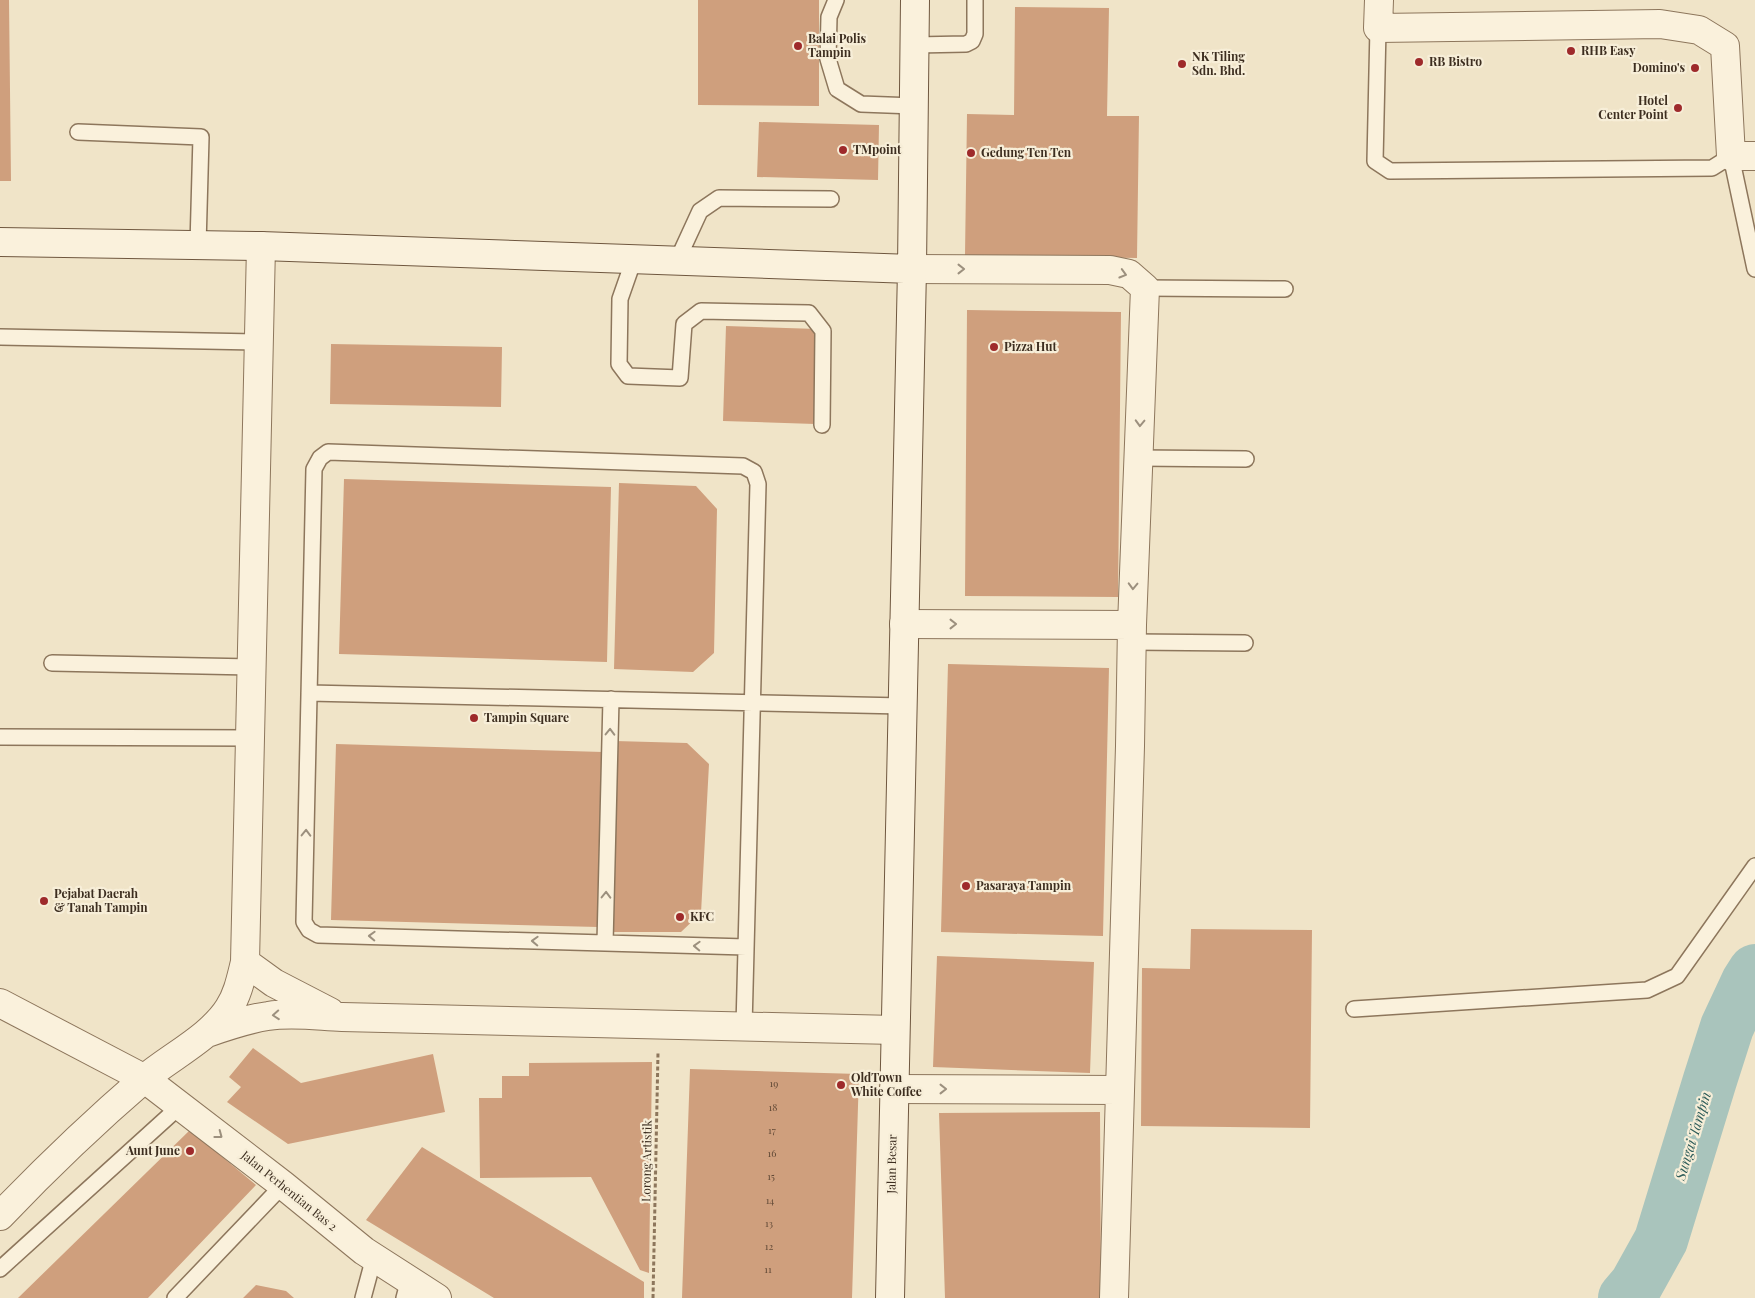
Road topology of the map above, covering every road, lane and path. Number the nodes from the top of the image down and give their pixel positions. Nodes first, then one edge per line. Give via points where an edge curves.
1 (836, 0) edge
2 (916, 0) edge
3 (975, 0) edge
4 (1378, 0) edge
5 (1378, 28) junction
6 (915, 45) junction
7 (914, 106) junction
8 (78, 132) dead end
9 (1743, 156) edge
10 (831, 200) dead end
11 (0, 242) edge
12 (198, 244) junction
13 (261, 246) junction
14 (634, 259) junction
15 (677, 261) junction
16 (912, 269) junction
17 (1755, 269) edge
18 (1145, 288) junction
19 (1285, 289) dead end
20 (0, 337) edge
21 (260, 342) junction
22 (822, 425) dead end
23 (1138, 458) junction
24 (1246, 459) dead end
25 (904, 624) junction
26 (1132, 634) junction
27 (1245, 643) dead end
28 (52, 663) dead end
29 (252, 667) junction
30 (309, 693) junction
31 (611, 700) junction
32 (754, 702) junction
33 (903, 706) junction
34 (0, 737) edge
35 (250, 738) junction
36 (1755, 866) edge
37 (605, 943) junction
38 (746, 947) junction
39 (245, 962) junction
40 (0, 1003) edge
41 (1354, 1009) dead end
42 (342, 1018) junction
43 (658, 1025) junction
44 (744, 1027) junction
45 (896, 1030) junction
46 (206, 1033) junction
47 (145, 1078) junction
48 (894, 1089) junction
49 (1119, 1090) junction
50 (180, 1106) junction
51 (283, 1184) junction
52 (0, 1216) edge
53 (374, 1257) junction
54 (0, 1269) edge
55 (406, 1289) edge
56 (175, 1298) edge
57 (363, 1298) edge
58 (438, 1298) edge
59 (653, 1298) edge
60 (890, 1298) edge
61 (1114, 1298) edge

1 - 7 lane via 829,17 828,59 837,88 862,104
2 - 6 street, Jalan Besar
3 - 6 lane via 972,41 966,44
4 - 5 street
5 - 9 street via 1660,24 1699,30 1725,46
5 - 9 lane via 1375,161 1390,171 1712,168
6 - 7 street, Jalan Besar
7 - 16 street, Jalan Besar
8 - 12 lane via 200,137
9 - 17 lane
10 - 15 lane via 720,198 700,211
11 - 12 street
12 - 13 street
13 - 14 street
13 - 21 street
14 - 15 street
14 - 22 lane via 620,299 619,364 628,376 680,378 684,324 701,311 809,313 823,331
15 - 16 street
16 -> 18 street via 1110,270 1129,274
16 - 25 street, Jalan Besar
18 - 19 lane
18 -> 23 street
20 - 21 lane
21 - 29 street
23 - 24 lane
23 -> 26 street
25 -> 26 street
25 - 33 street, Jalan Besar
26 - 27 lane
26 - 49 street
28 - 29 lane
29 - 35 street
30 - 31 lane
30 - 32 lane via 314,469 328,452 744,466 754,472 758,484
37 -> 30 lane via 318,935 309,930 304,922
31 - 32 lane
37 -> 31 lane
32 - 33 lane
32 - 38 lane
33 - 45 street, Jalan Besar
34 - 35 lane
35 - 39 street
36 - 41 lane via 1677,976 1647,990
38 -> 37 lane
38 - 44 lane
39 - 42 street via 274,983
39 - 46 street via 239,988 228,1010
40 - 47 street, Jalan Perhentian Bas 2
42 - 43 street
42 -> 46 street via 292,1014 268,1016
43 - 44 street
43 - 59 path, Lorong Artistik
44 - 45 street
45 - 48 street, Jalan Besar
46 - 47 street
47 - 50 street, Jalan Perhentian Bas 2
47 - 52 street
48 -> 49 street
48 - 60 street, Jalan Besar
49 - 61 street
50 -> 51 street, Jalan Perhentian Bas 2
50 - 54 lane
51 - 53 street, Jalan Perhentian Bas 2
51 - 56 lane
53 - 55 street, Jalan Perhentian Bas 2
53 - 57 lane
55 - 58 street, Jalan Perhentian Bas 2

